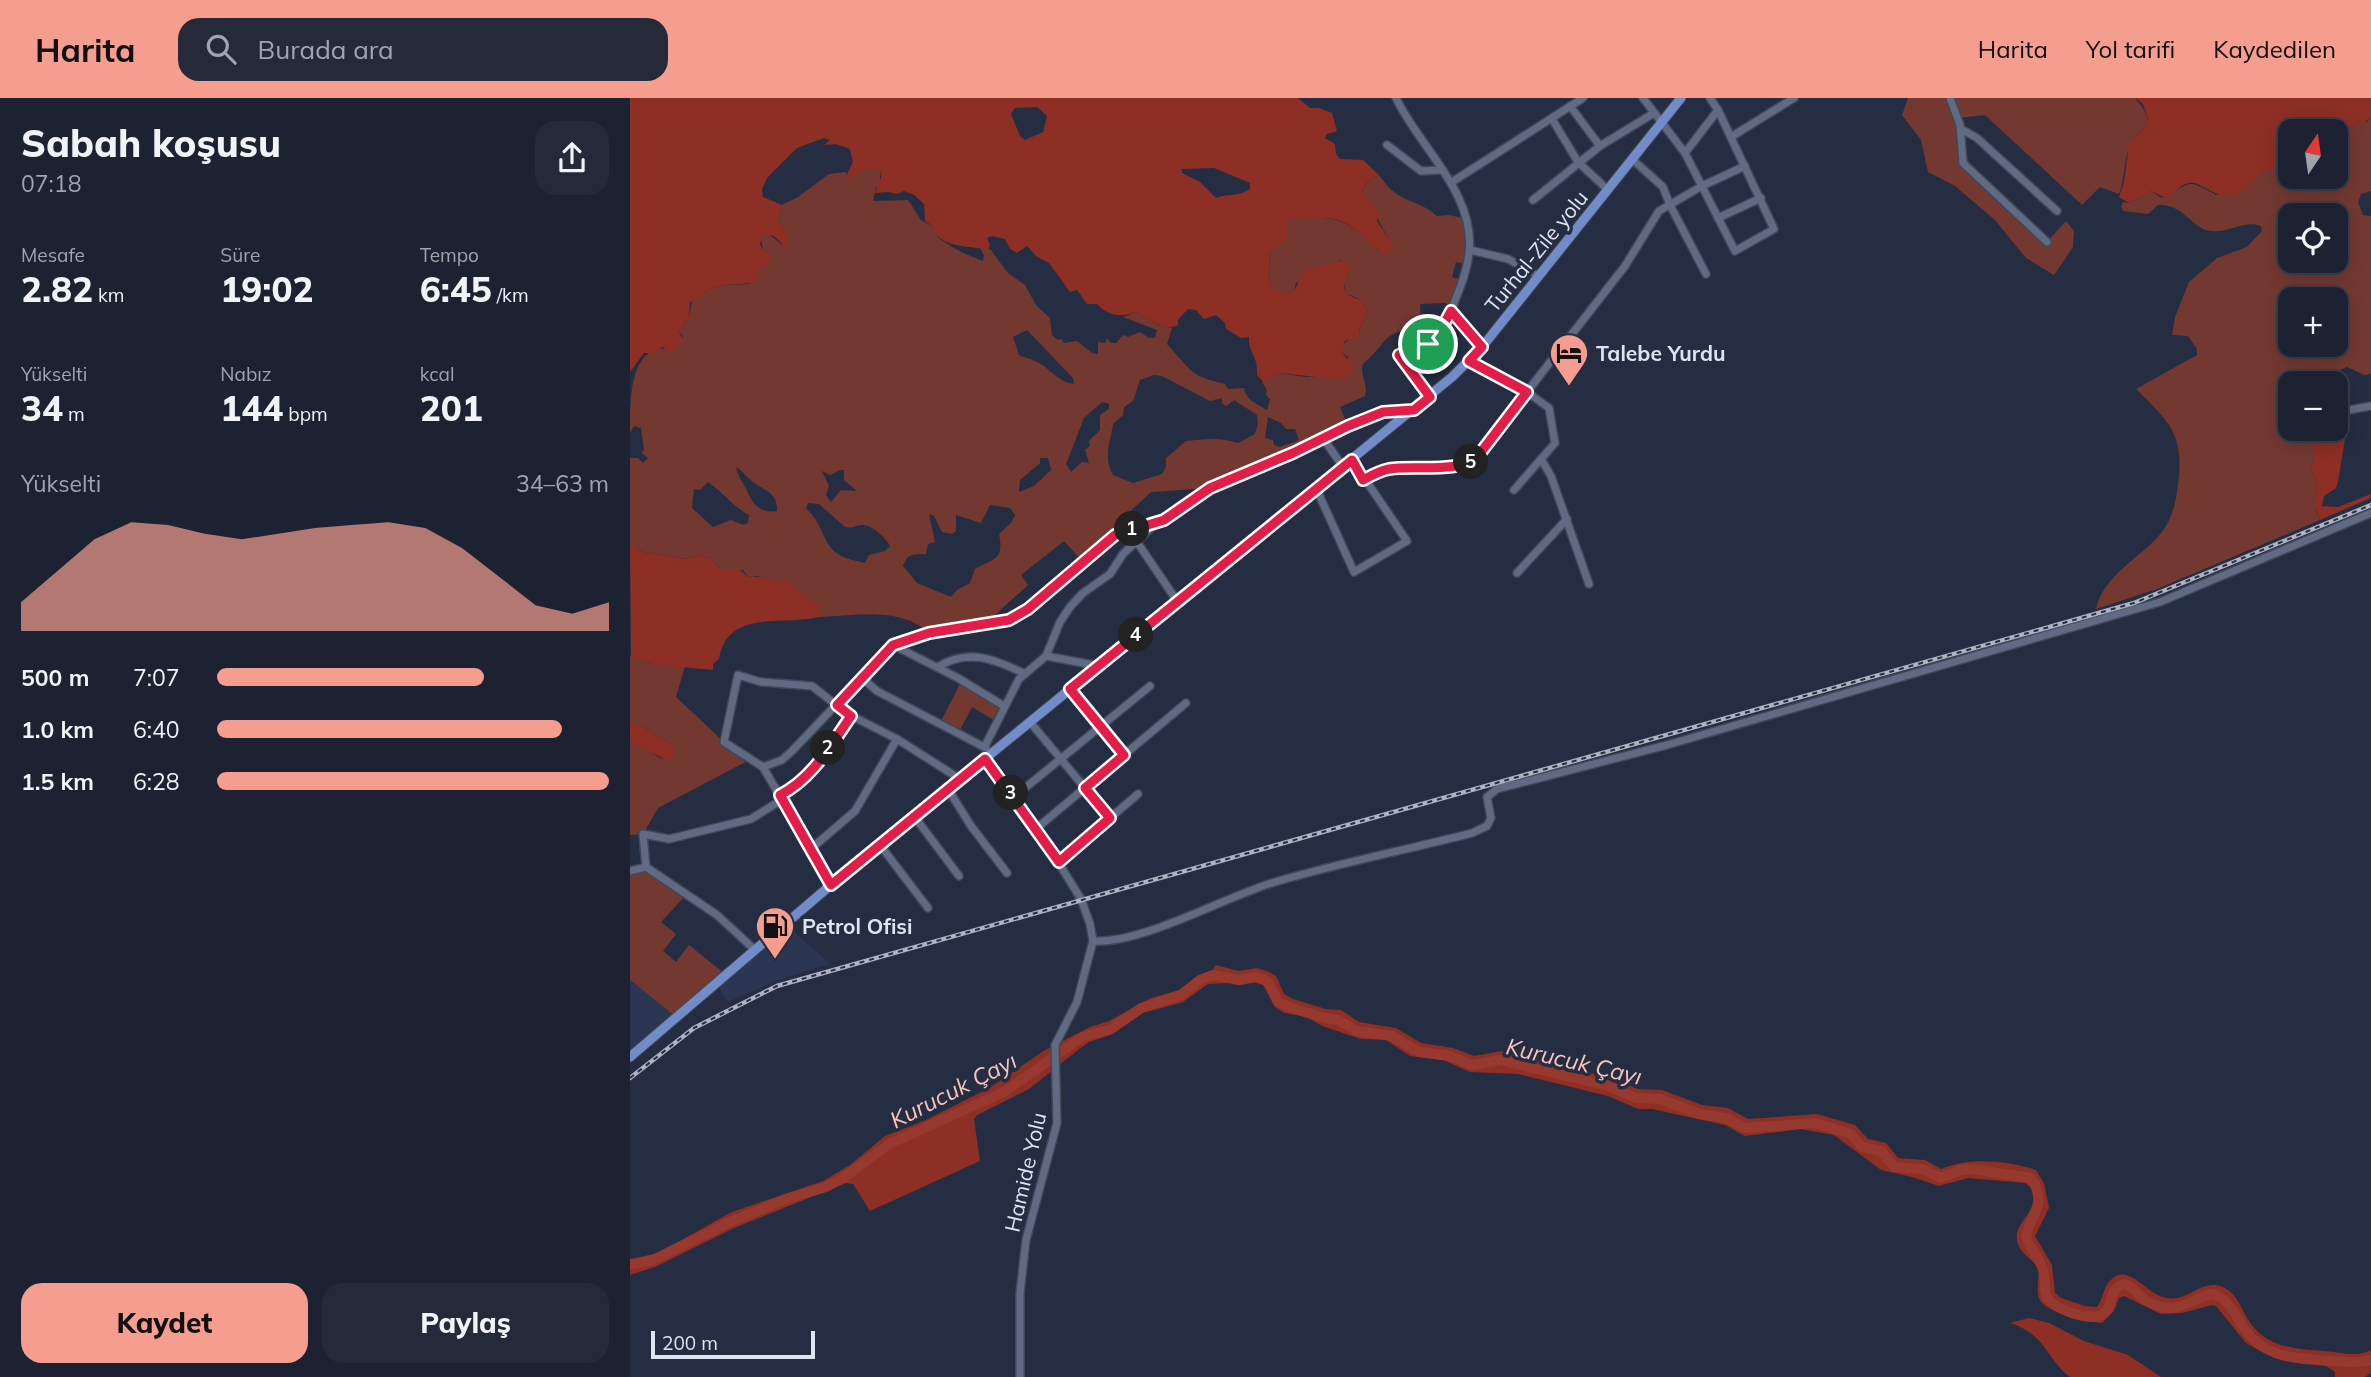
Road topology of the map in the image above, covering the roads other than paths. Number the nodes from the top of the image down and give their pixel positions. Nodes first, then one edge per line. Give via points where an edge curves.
1 (1396, 98) edge
2 (1583, 98) edge
3 (1643, 98) edge
4 (1681, 98) edge
5 (1710, 98) edge
6 (1794, 98) edge
7 (1950, 98) edge
8 (1570, 106) junction
9 (1718, 110) junction
10 (1654, 113) junction
11 (1552, 119) junction
12 (1661, 123) junction
13 (1961, 129) junction
14 (1731, 137) junction
15 (1387, 145) dead end
16 (1600, 146) junction
17 (1685, 153) junction
18 (1632, 159) junction
19 (1578, 162) junction
20 (1745, 166) junction
21 (1443, 170) junction
22 (1452, 183) junction
23 (1702, 186) junction
24 (1608, 190) junction
25 (1761, 198) junction
26 (1533, 200) dead end
27 (1670, 205) junction
28 (2057, 211) dead end
29 (1718, 218) junction
30 (2047, 242) dead end
31 (1469, 250) junction
32 (1706, 274) dead end
33 (1539, 276) junction
34 (1451, 311) junction
35 (1482, 347) junction
36 (1469, 361) junction
37 (1527, 392) junction
38 (1430, 397) junction
39 (2371, 406) edge
40 (1414, 410) junction
41 (2349, 410) dead end
42 (1323, 438) junction
43 (1541, 459) junction
44 (1352, 460) junction
45 (1343, 467) junction
46 (1363, 480) junction
47 (1316, 488) junction
48 (1514, 490) dead end
49 (2371, 513) edge
50 (1567, 519) junction
51 (1156, 523) junction
52 (1137, 542) junction
53 (1517, 573) dead end
54 (1590, 584) dead end
55 (1177, 601) junction
56 (893, 645) junction
57 (1046, 656) junction
58 (1098, 666) junction
59 (938, 667) junction
60 (1024, 673) junction
61 (862, 678) junction
62 (1150, 686) dead end
63 (1070, 689) junction
64 (1186, 704) dead end
65 (837, 705) junction
66 (1004, 706) junction
67 (851, 716) junction
68 (1030, 722) junction
69 (1100, 726) junction
70 (897, 739) junction
71 (987, 753) junction
72 (1124, 755) junction
73 (1060, 758) junction
74 (763, 767) junction
75 (960, 779) junction
76 (1085, 788) junction
77 (948, 789) junction
78 (1138, 794) dead end
79 (782, 797) junction
80 (1014, 797) junction
81 (914, 816) junction
82 (1110, 818) junction
83 (1037, 828) junction
84 (880, 845) junction
85 (812, 848) junction
86 (1059, 862) junction
87 (646, 867) junction
88 (630, 870) edge
89 (1007, 873) dead end
90 (958, 876) dead end
91 (831, 885) junction
92 (928, 908) dead end
93 (1093, 941) junction
94 (755, 950) junction
95 (630, 1057) edge
96 (1020, 1377) edge

1 - 21 street
2 - 8 street
3 - 10 street
4 - 12 main road, Turhal-Zile yolu
5 - 9 street
6 - 14 street
7 - 13 street
8 - 11 street
8 - 16 street
9 - 14 street
9 - 17 street
10 - 12 street
10 - 16 street
11 - 19 street
11 - 22 street
12 - 17 street
12 - 18 main road, Turhal-Zile yolu
13 - 28 street
13 - 30 street via 1965,167
14 - 20 street
15 - 21 street via 1421,171
16 - 19 street
17 - 23 street
18 - 24 main road, Turhal-Zile yolu
18 - 27 street via 1663,187
19 - 24 street
19 - 26 street
20 - 23 street
20 - 25 street
21 - 22 street
22 - 31 street
23 - 27 street
23 - 29 street
24 - 33 main road, Turhal-Zile yolu
25 - 29 street
25 - 29 street via 1774,229 1735,251
27 - 32 street
27 - 37 street via 1655,217 1625,266
31 - 33 street via 1508,259
31 - 34 street
33 - 35 main road, Turhal-Zile yolu
34 - 35 street
34 - 38 street via 1435,341 1399,355
35 - 36 main road, Turhal-Zile yolu
36 - 37 street
36 - 38 main road, Turhal-Zile yolu
37 - 43 street via 1546,404 1556,440
37 - 46 street via 1471,462 1393,468
38 - 40 main road, Turhal-Zile yolu
39 - 41 street
40 - 42 street via 1383,412
40 - 44 main road, Turhal-Zile yolu
42 - 45 street
42 - 51 street via 1210,488
43 - 48 street
43 - 50 street
44 - 45 main road, Turhal-Zile yolu
44 - 46 street
45 - 47 main road, Turhal-Zile yolu
46 - 47 street via 1407,541 1354,572
47 - 55 main road, Turhal-Zile yolu
49 - 93 street via 2160,601 1667,745 1497,789 1487,797 1488,826 1472,833 1274,882 1123,938
50 - 53 street
50 - 54 street
51 - 52 street
51 - 56 street via 1105,541 1034,604 1009,620 929,633
52 - 55 street
52 - 57 street via 1110,574 1070,607
55 - 58 main road, Turhal-Zile yolu
56 - 59 street
56 - 61 street
57 - 58 street
57 - 60 street
58 - 63 main road, Turhal-Zile yolu
59 - 60 street via 955,658 975,656
59 - 66 street
60 - 66 street
61 - 65 street
61 - 71 street
62 - 69 street
63 - 68 main road, Turhal-Zile yolu
63 - 69 street
64 - 72 street
65 - 67 street
65 - 74 street via 782,760
65 - 74 street via 812,686 761,682 738,675 724,742
66 - 71 street
67 - 70 street
67 - 79 street via 808,774
68 - 71 main road, Turhal-Zile yolu
68 - 73 street
69 - 72 street
69 - 73 street
70 - 75 street
70 - 85 street via 855,811
71 - 75 main road, Turhal-Zile yolu
71 - 80 street
72 - 76 street
73 - 76 street
73 - 80 street
74 - 79 street
75 - 77 main road, Turhal-Zile yolu
76 - 82 street
76 - 83 street
77 - 81 main road, Turhal-Zile yolu
77 - 89 street
78 - 82 street
79 - 85 street
79 - 87 street via 751,819 668,839 643,834
80 - 83 street
81 - 84 main road, Turhal-Zile yolu
81 - 90 street
82 - 86 street
83 - 86 street
84 - 91 main road, Turhal-Zile yolu
84 - 92 street
85 - 91 street
86 - 93 street via 1082,902
87 - 88 street
87 - 94 street via 717,915
91 - 94 main road, Turhal-Zile yolu
93 - 96 street, Hamide Yolu via 1077,1002 1055,1051 1057,1124 1026,1240 1020,1293
94 - 95 main road, Turhal-Zile yolu

